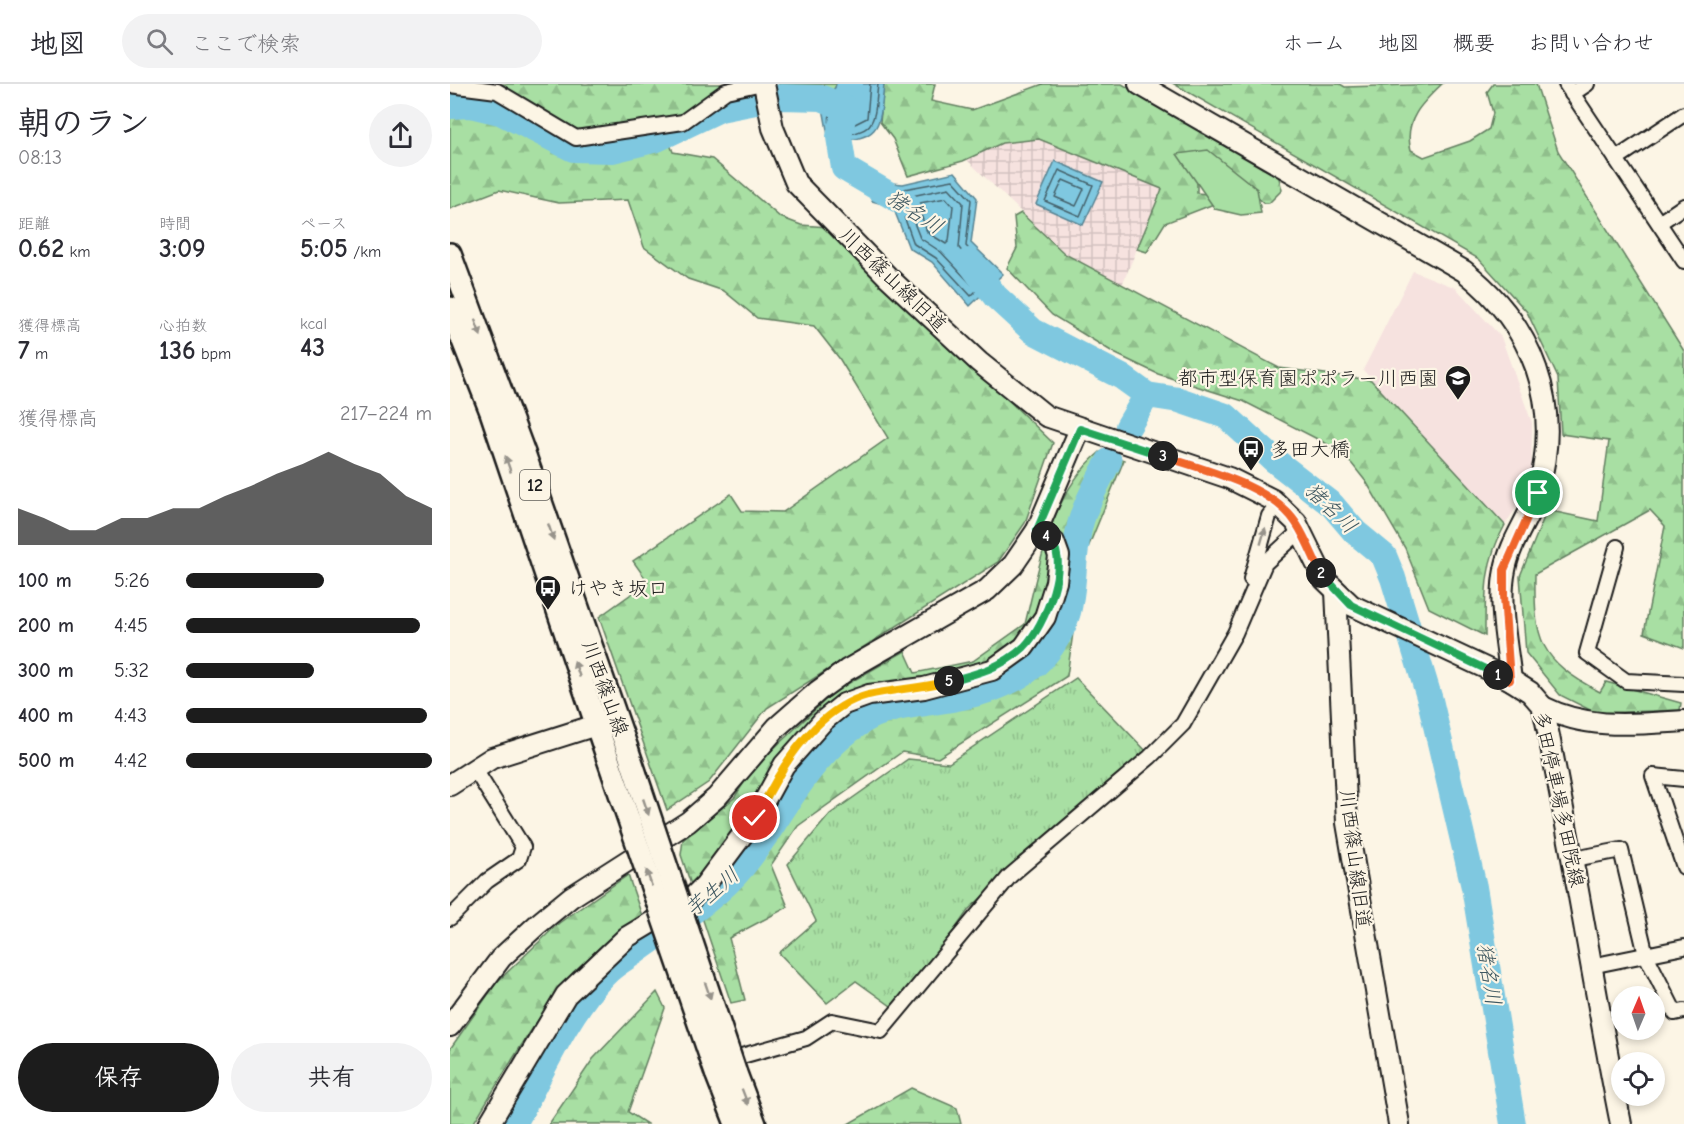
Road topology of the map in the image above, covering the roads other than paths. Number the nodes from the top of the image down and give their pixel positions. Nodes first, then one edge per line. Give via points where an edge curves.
1 (1139, 84) edge
2 (1587, 84) edge
3 (450, 85) edge
4 (1569, 89) edge
5 (764, 92) edge
6 (1684, 114) edge
7 (1616, 159) junction
8 (1684, 206) edge
9 (1659, 223) junction
10 (450, 254) edge
11 (1684, 261) edge
12 (450, 308) edge
13 (1080, 429) junction
14 (1278, 505) junction
15 (1037, 530) junction
16 (1300, 531) junction
17 (1617, 547) dead end
18 (1336, 591) junction
19 (1235, 633) junction
20 (1510, 680) junction
21 (1684, 684) edge
22 (1543, 706) junction
23 (1684, 721) edge
24 (605, 722) junction
25 (474, 768) junction
26 (1684, 779) edge
27 (450, 784) edge
28 (1574, 859) junction
29 (1684, 867) edge
30 (450, 918) edge
31 (1684, 947) edge
32 (1646, 955) junction
33 (1591, 966) junction
34 (1684, 1011) edge
35 (450, 1026) edge
36 (727, 1068) junction
37 (489, 1124) edge
38 (736, 1124) edge
39 (755, 1124) edge
40 (1399, 1124) edge
41 (1621, 1124) edge

1 - 20 street via 1464,271 1498,302 1522,335 1536,363 1547,429 1538,493 1504,570
2 - 4 street
3 - 5 street via 497,91 576,138 683,122 726,91
4 - 7 street
5 - 13 street, 川西篠山線旧道 via 773,128 796,183 979,362 1046,416
6 - 7 street
7 - 9 street
8 - 9 street
9 - 11 street
10 -> 24 main road, 川西篠山線 / 12 via 524,453
24 -> 12 main road, 川西篠山線 / 12
13 - 14 street, 川西篠山線旧道 via 1229,478
13 - 15 street
14 - 16 street, 多田停車場多田院線
19 -> 14 street via 1269,516
15 - 35 street via 1013,565 987,590 847,670 818,691 777,727 717,797 688,822 571,897 538,924 501,958
15 - 37 street via 1054,542 1059,556 1045,617 1024,646 992,670 924,688 869,695 844,704 823,721 784,765 755,818 705,885 692,898 627,937 566,995
16 - 18 street, 多田停車場多田院線 via 1324,579
16 - 19 street via 1265,563
17 - 21 street via 1587,653 1626,681
18 - 20 street, 多田停車場多田院線 via 1351,605
18 - 40 street, 川西篠山線旧道 via 1347,823
19 - 36 street via 1183,724 1150,757 1010,876 881,1031 832,1021 807,1038
20 - 22 street, 多田停車場多田院線
22 - 23 street via 1562,717 1607,726
22 - 28 street, 多田停車場多田院線
24 - 25 street via 492,758
36 -> 24 main road, 川西篠山線 / 12, bridge via 607,756
24 -> 36 main road, 川西篠山線 / 12, bridge via 628,751
25 - 27 street
25 - 30 street via 523,847 519,859 487,881
26 - 29 street via 1653,776
28 - 32 street via 1621,850
28 - 33 street, 多田停車場多田院線
31 - 32 street
32 - 33 street
32 - 34 street via 1675,1013
33 - 41 street, 多田停車場多田院線
36 - 38 main road, 川西篠山線 / 12
36 -> 39 main road, 川西篠山線 / 12

